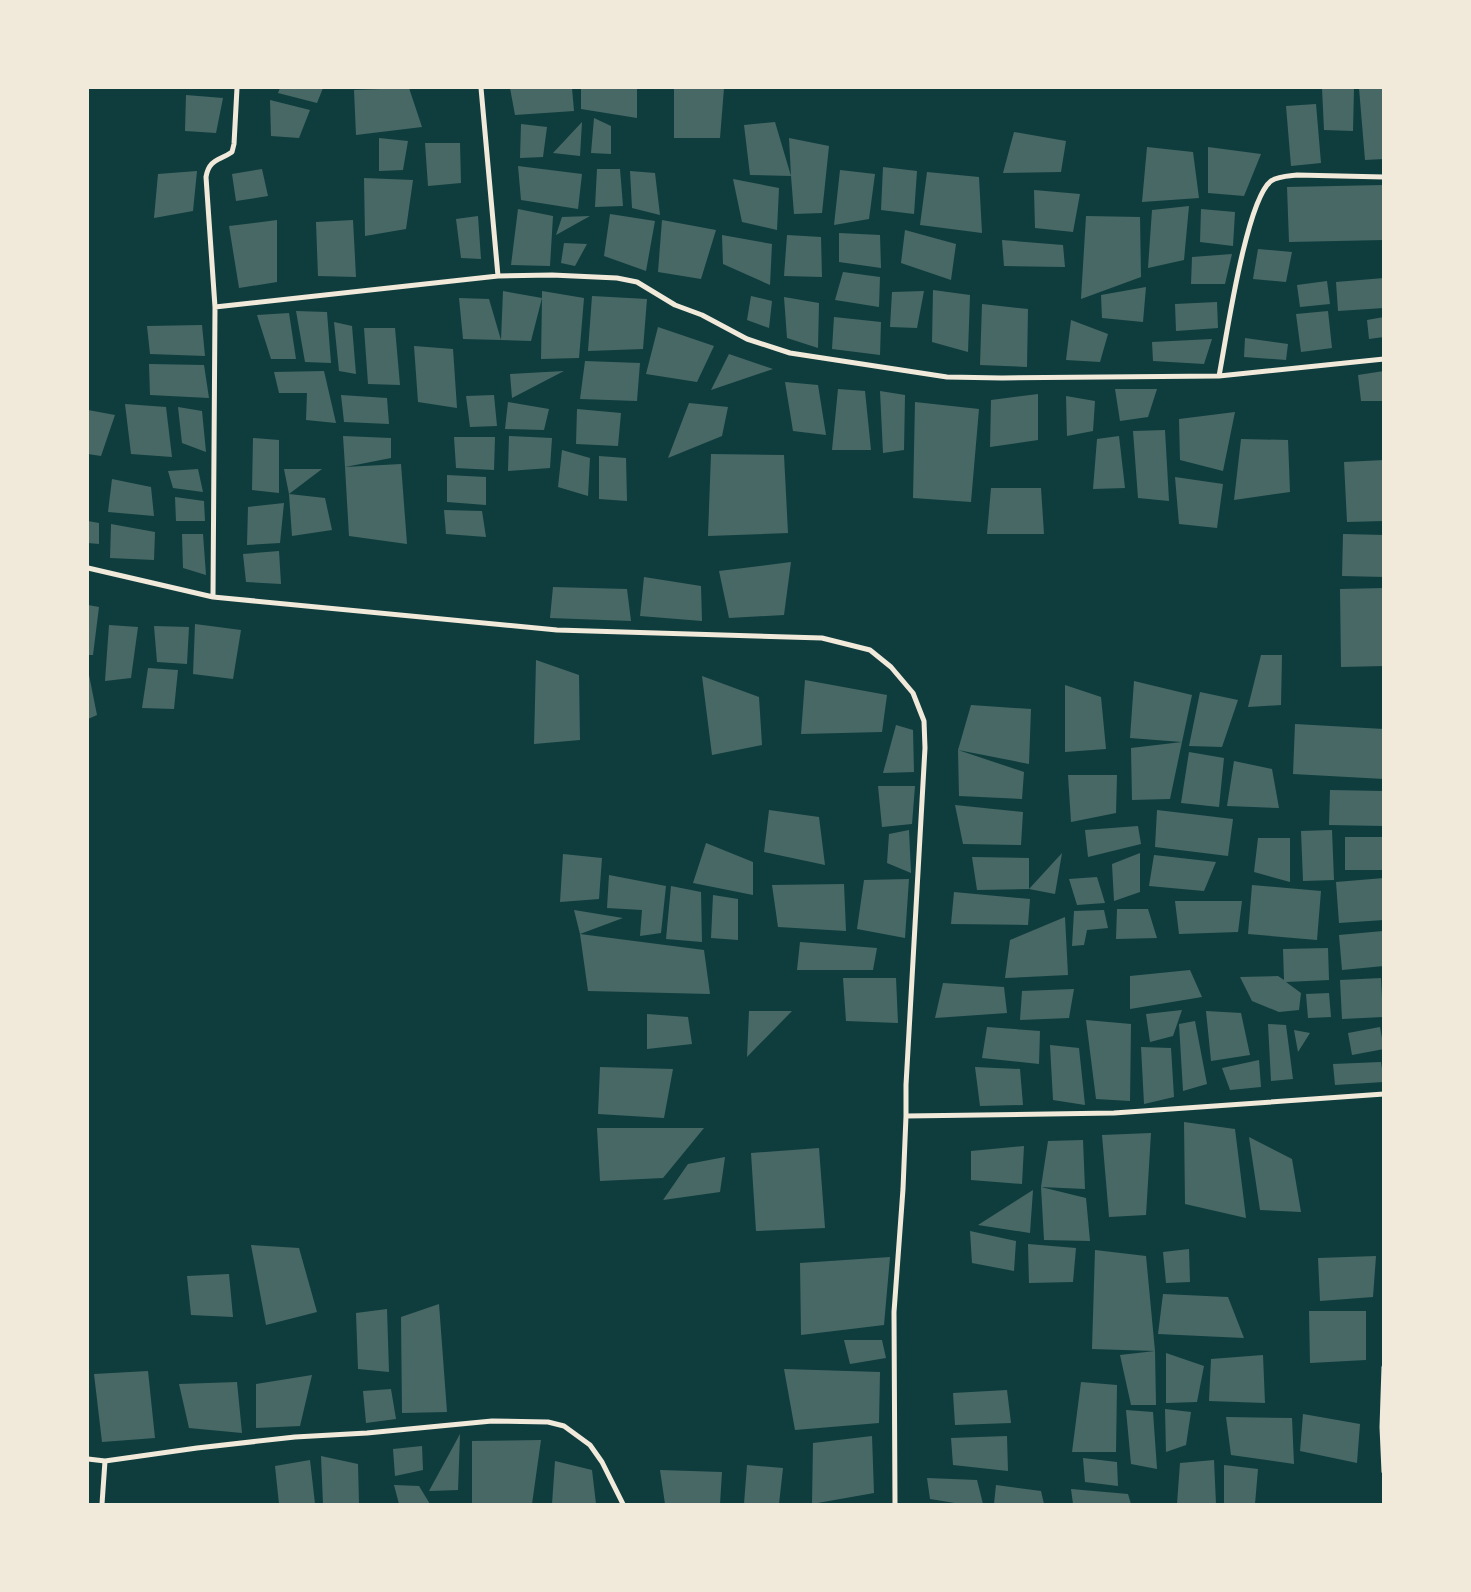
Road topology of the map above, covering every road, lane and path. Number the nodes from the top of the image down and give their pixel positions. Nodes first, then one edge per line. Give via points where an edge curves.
1 (237, 88) edge
2 (481, 88) edge
3 (1384, 177) edge
4 (498, 276) junction
5 (215, 307) junction
6 (1384, 359) edge
7 (1219, 376) junction
8 (88, 568) edge
9 (214, 597) junction
10 (1384, 1094) edge
11 (906, 1116) junction
12 (1384, 1367) edge
13 (88, 1458) edge
14 (105, 1461) junction
15 (1384, 1472) edge
16 (102, 1504) edge
17 (623, 1504) edge
18 (895, 1504) edge

1 - 5 street via 232,152 212,163 206,177
2 - 4 street
3 - 7 street via 1297,175 1271,181 1256,204 1244,245
4 - 5 street
4 - 7 street via 552,275 637,282 675,305 747,339 790,353 947,377
5 - 9 street
6 - 7 street
8 - 9 street
9 - 11 street via 557,630 822,638 870,650 891,666 913,693 924,720
10 - 11 street via 1114,1113
11 - 18 street via 894,1312
12 - 15 street
13 - 14 street
14 - 16 street
14 - 17 street via 295,1437 492,1421 548,1422 564,1426 590,1445

